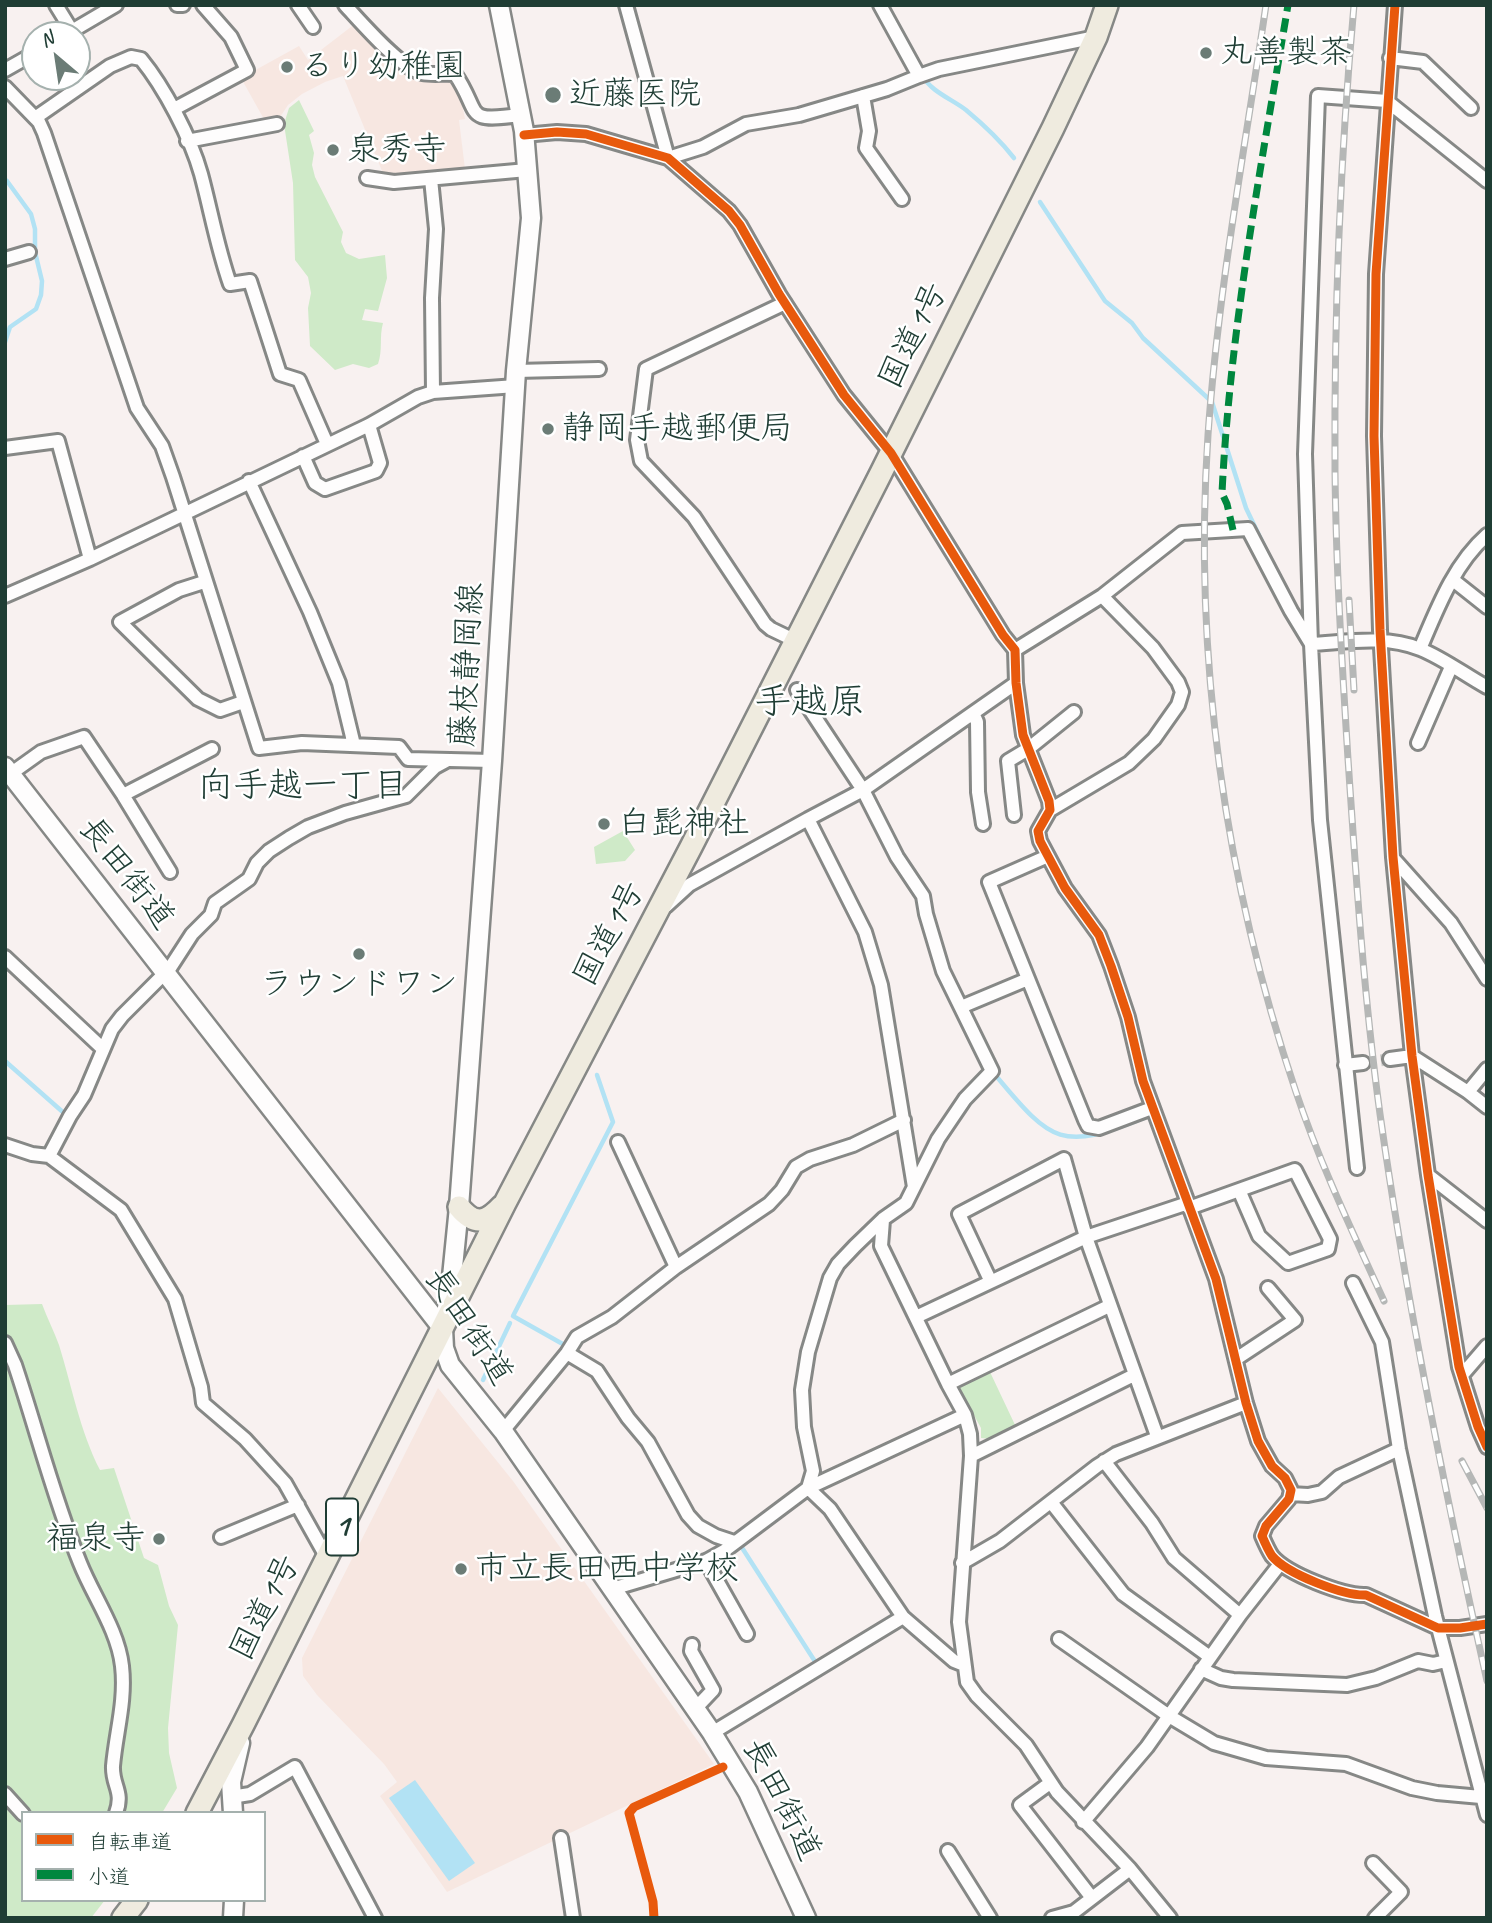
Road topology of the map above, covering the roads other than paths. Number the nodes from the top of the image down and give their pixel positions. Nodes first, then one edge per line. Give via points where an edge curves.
1 (56, 5) edge
2 (116, 5) edge
3 (177, 5) edge
4 (183, 5) edge
5 (203, 5) edge
6 (298, 5) edge
7 (345, 5) edge
8 (499, 5) edge
9 (626, 5) edge
10 (880, 5) edge
11 (1107, 5) edge
12 (1395, 5) edge
13 (63, 21) edge
14 (89, 21) edge
15 (313, 27) dead end
16 (1096, 37) junction
17 (1390, 58) junction
18 (21, 61) edge
19 (5, 70) edge
20 (919, 76) junction
21 (5, 87) edge
22 (863, 96) junction
23 (1387, 101) junction
24 (1471, 108) dead end
25 (174, 110) junction
26 (520, 115) junction
27 (35, 118) junction
28 (277, 124) dead end
29 (524, 135) junction
30 (187, 141) junction
31 (668, 158) junction
32 (527, 170) junction
33 (367, 178) dead end
34 (431, 179) junction
35 (1487, 181) edge
36 (902, 199) dead end
37 (29, 251) dead end
38 (5, 259) edge
39 (785, 303) junction
40 (599, 369) dead end
41 (516, 379) junction
42 (433, 392) junction
43 (369, 425) junction
44 (327, 444) junction
45 (5, 448) edge
46 (891, 453) junction
47 (303, 456) junction
48 (249, 481) junction
49 (183, 513) junction
50 (1487, 535) edge
51 (90, 559) junction
52 (1453, 580) junction
53 (204, 582) junction
54 (5, 596) edge
55 (1102, 596) junction
56 (1487, 607) edge
57 (1380, 640) junction
58 (796, 641) junction
59 (1311, 644) junction
60 (1420, 649) junction
61 (1015, 650) junction
62 (1451, 667) junction
63 (1016, 683) junction
64 (1487, 687) edge
65 (797, 690) dead end
66 (243, 702) junction
67 (1074, 712) dead end
68 (973, 713) junction
69 (1418, 743) dead end
70 (354, 745) junction
71 (212, 748) dead end
72 (1028, 749) junction
73 (446, 761) junction
74 (492, 761) junction
75 (7, 773) edge
76 (863, 790) junction
77 (123, 795) junction
78 (1050, 810) junction
79 (1014, 815) dead end
80 (808, 820) junction
81 (983, 824) dead end
82 (1048, 856) junction
83 (1393, 858) junction
84 (170, 872) dead end
85 (655, 915) junction
86 (5, 957) edge
87 (165, 973) junction
88 (1028, 979) junction
89 (1487, 979) edge
90 (961, 1007) junction
91 (102, 1048) junction
92 (1412, 1056) junction
93 (1390, 1059) tunnel mouth
94 (1363, 1063) tunnel mouth
95 (1345, 1065) junction
96 (1487, 1069) edge
97 (1468, 1092) junction
98 (1487, 1107) edge
99 (1152, 1108) junction
100 (904, 1120) junction
101 (618, 1142) dead end
102 (5, 1145) edge
103 (49, 1156) junction
104 (1357, 1168) dead end
105 (1428, 1175) junction
106 (914, 1188) junction
107 (1239, 1190) junction
108 (505, 1203) junction
109 (1189, 1205) junction
110 (459, 1207) junction
111 (883, 1219) junction
112 (1487, 1221) edge
113 (1086, 1237) junction
114 (676, 1267) junction
115 (990, 1280) junction
116 (1353, 1283) dead end
117 (1268, 1288) dead end
118 (1109, 1306) junction
119 (916, 1317) junction
120 (443, 1329) junction
121 (5, 1343) edge
122 (1487, 1346) edge
123 (567, 1353) junction
124 (1236, 1359) junction
125 (1134, 1375) junction
126 (1462, 1375) junction
127 (948, 1384) junction
128 (1246, 1403) junction
129 (965, 1415) junction
130 (1482, 1427) edge
131 (503, 1431) junction
132 (1157, 1436) junction
133 (1487, 1447) edge
134 (1399, 1449) junction
135 (971, 1456) junction
136 (1104, 1461) junction
137 (808, 1488) junction
138 (1290, 1494) junction
139 (1051, 1502) junction
140 (298, 1505) junction
141 (221, 1537) dead end
142 (734, 1542) junction
143 (327, 1558) junction
144 (706, 1561) junction
145 (962, 1563) junction
146 (1280, 1564) junction
147 (612, 1589) junction
148 (1240, 1615) junction
149 (903, 1617) junction
150 (1487, 1624) edge
151 (1438, 1628) junction
152 (747, 1634) dead end
153 (1059, 1639) dead end
154 (692, 1645) dead end
155 (1210, 1657) junction
156 (1446, 1661) junction
157 (964, 1665) junction
158 (1202, 1669) junction
159 (695, 1709) junction
160 (1169, 1716) junction
161 (243, 1726) junction
162 (712, 1733) junction
163 (1051, 1783) junction
164 (5, 1794) edge
165 (1481, 1797) junction
166 (232, 1805) edge
167 (117, 1811) edge
168 (198, 1811) edge
169 (21, 1812) edge
170 (1487, 1815) edge
171 (1083, 1822) junction
172 (561, 1838) dead end
173 (948, 1851) dead end
174 (1373, 1863) dead end
175 (1130, 1869) junction
176 (1092, 1898) junction
177 (135, 1902) edge
178 (123, 1918) edge
179 (375, 1918) edge
180 (573, 1918) edge
181 (806, 1918) edge
182 (990, 1918) edge
183 (1052, 1918) edge
184 (1170, 1918) edge
185 (1375, 1918) edge

1 - 13 street
2 - 14 street
3 - 4 street
5 - 25 street via 231,37 247,70
6 - 15 street
7 - 26 street via 412,69 424,74 455,74 479,116
8 - 26 main road, 藤枝静岡線
9 - 31 street
10 - 20 street
11 - 16 highway, 国道1号 / 1
12 - 17 street
16 - 20 street
16 - 46 highway, 国道1号 / 1
17 - 23 street
17 - 24 street via 1423,62
18 - 19 street
20 - 22 street
21 - 27 street
22 - 31 street via 799,115 746,124 703,147
22 - 36 street via 869,131 866,148
23 - 35 street
23 - 57 street via 1376,274 1374,436
23 - 59 street via 1318,96 1306,454
25 - 27 street via 141,59 131,57 110,66
25 - 30 street
26 - 29 main road, 藤枝静岡線
27 - 49 street via 44,133 137,408 162,446
28 - 30 street
29 - 31 street via 586,134
29 - 32 main road, 藤枝静岡線
30 - 44 street via 200,171 230,284 250,281 280,374 299,380
31 - 39 street via 729,211
32 - 34 street
32 - 41 main road, 藤枝静岡線 via 531,218
33 - 34 street via 394,182
34 - 42 street via 436,229
37 - 38 street
39 - 46 street via 844,395
39 - 58 street via 646,369 637,440 641,461 694,517 765,624
40 - 41 street
41 - 42 street
41 - 74 main road, 藤枝静岡線
42 - 43 street
43 - 44 street
43 - 47 street via 380,463 376,471 325,489 315,483
44 - 47 street
45 - 51 street via 58,441
46 - 58 highway, 国道1号 / 1
46 - 61 street
47 - 48 street
48 - 49 street
48 - 70 street via 339,683
49 - 51 street
49 - 53 street
50 - 52 street
51 - 54 street
52 - 56 street
52 - 60 street
53 - 66 street
53 - 66 street via 179,590 120,622 198,699 220,710
55 - 59 street via 1182,533 1248,529
55 - 61 street
55 - 78 street via 1153,648 1182,692 1154,739 1129,763
57 - 59 street
57 - 60 street
57 - 83 street
58 - 85 highway, 国道1号 / 1
59 - 95 street via 1320,820
60 - 62 street
61 - 63 street
62 - 64 street
62 - 69 street
63 - 68 street
63 - 72 street
65 - 76 street
66 - 70 street via 259,748 302,743
67 - 72 street
68 - 76 street
68 - 81 street
70 - 73 street via 398,747 408,759
71 - 77 street
72 - 78 street
72 - 79 street via 1007,761
73 - 74 street
73 - 87 street via 406,796 308,827 270,851 248,879 215,903 211,915
74 - 110 main road, 藤枝静岡線
75 - 77 street via 41,752 83,737
75 - 87 main road, 長田街道
76 - 80 street
76 - 90 street via 923,896 940,960
77 - 84 street
78 - 82 street via 1038,831
80 - 85 street via 689,885
80 - 100 street via 865,932 881,985
82 - 88 street via 989,881
82 - 99 street via 1099,935 1128,1017
83 - 89 street via 1451,923
83 - 92 street
85 - 108 highway, 国道1号 / 1
86 - 91 street
87 - 91 street via 122,1016
87 - 120 main road, 長田街道
88 - 90 street
88 - 99 street via 1088,1126 1099,1128
90 - 106 street via 992,1071 958,1110
91 - 103 street via 84,1096
92 - 93 street
92 - 97 street
92 - 105 street
94 - 95 street
95 - 104 street
96 - 97 street
97 - 98 street
99 - 109 street
100 - 106 street
100 - 114 street via 796,1167 769,1204
101 - 114 street
102 - 103 street
103 - 140 street via 121,1210 131,1224 175,1299 203,1403 285,1483
105 - 112 street
105 - 126 street
106 - 111 street via 906,1203
107 - 107 street via 1259,1236 1288,1263 1328,1249 1331,1239 1295,1170
107 - 109 street
108 - 110 highway via 489,1219 480,1221
108 - 120 highway, 国道1号 / 1
109 - 113 street
109 - 124 street via 1216,1279
110 - 120 main road, 藤枝静岡線
111 - 119 street via 881,1246
111 - 137 street via 838,1264 820,1308 802,1390 813,1471
113 - 115 street
113 - 115 street via 1064,1159 959,1214
113 - 118 street
114 - 123 street via 612,1317 577,1337
115 - 119 street
116 - 134 street via 1382,1342
117 - 124 street via 1295,1320
118 - 125 street
118 - 127 street
119 - 127 street
120 - 131 main road, 長田街道 via 450,1365
120 - 143 highway, 国道1号 / 1
121 - 167 street via 79,1562 115,1639 122,1665 123,1705 113,1769 120,1801
122 - 126 street
123 - 131 street
123 - 142 street via 597,1371 648,1442 692,1521
124 - 128 street
125 - 132 street
125 - 135 street
126 - 130 street
127 - 129 street
128 - 132 street
128 - 138 street via 1258,1441 1285,1478
129 - 135 street
129 - 137 street
130 - 133 street
131 - 147 main road, 長田街道
132 - 136 street
134 - 138 street via 1339,1477 1321,1492
134 - 151 street
135 - 145 street
136 - 139 street
136 - 148 street via 1157,1520 1174,1558
137 - 142 street
137 - 149 street via 830,1509
138 - 146 street via 1262,1536
139 - 145 street
139 - 155 street via 1123,1594
140 - 141 street
140 - 143 street
142 - 144 street
143 - 161 highway, 国道1号 / 1
144 - 147 street
144 - 152 street
145 - 157 street via 959,1622
146 - 148 street
146 - 151 street via 1326,1587 1366,1595
147 - 159 main road, 長田街道
148 - 155 street
149 - 157 street
149 - 162 street
150 - 151 street
151 - 156 street
153 - 160 street
154 - 159 street via 713,1690
155 - 158 street
156 - 158 street via 1418,1661 1347,1685 1233,1680
156 - 165 street
157 - 163 street via 967,1682 977,1696 1016,1732
158 - 160 street
159 - 162 main road, 長田街道
160 - 165 street via 1214,1743 1245,1753 1346,1764 1412,1788
160 - 171 street
161 - 166 main road via 231,1782
161 - 168 highway, 国道1号 / 1
162 - 181 main road, 長田街道 via 748,1792
163 - 171 street
163 - 176 street via 1020,1805
164 - 169 street
165 - 170 street
166 - 179 street via 295,1768
171 - 175 street
172 - 180 street
173 - 182 street
174 - 185 street via 1401,1892
175 - 176 street
175 - 184 street
176 - 183 street via 1074,1912
177 - 178 highway

